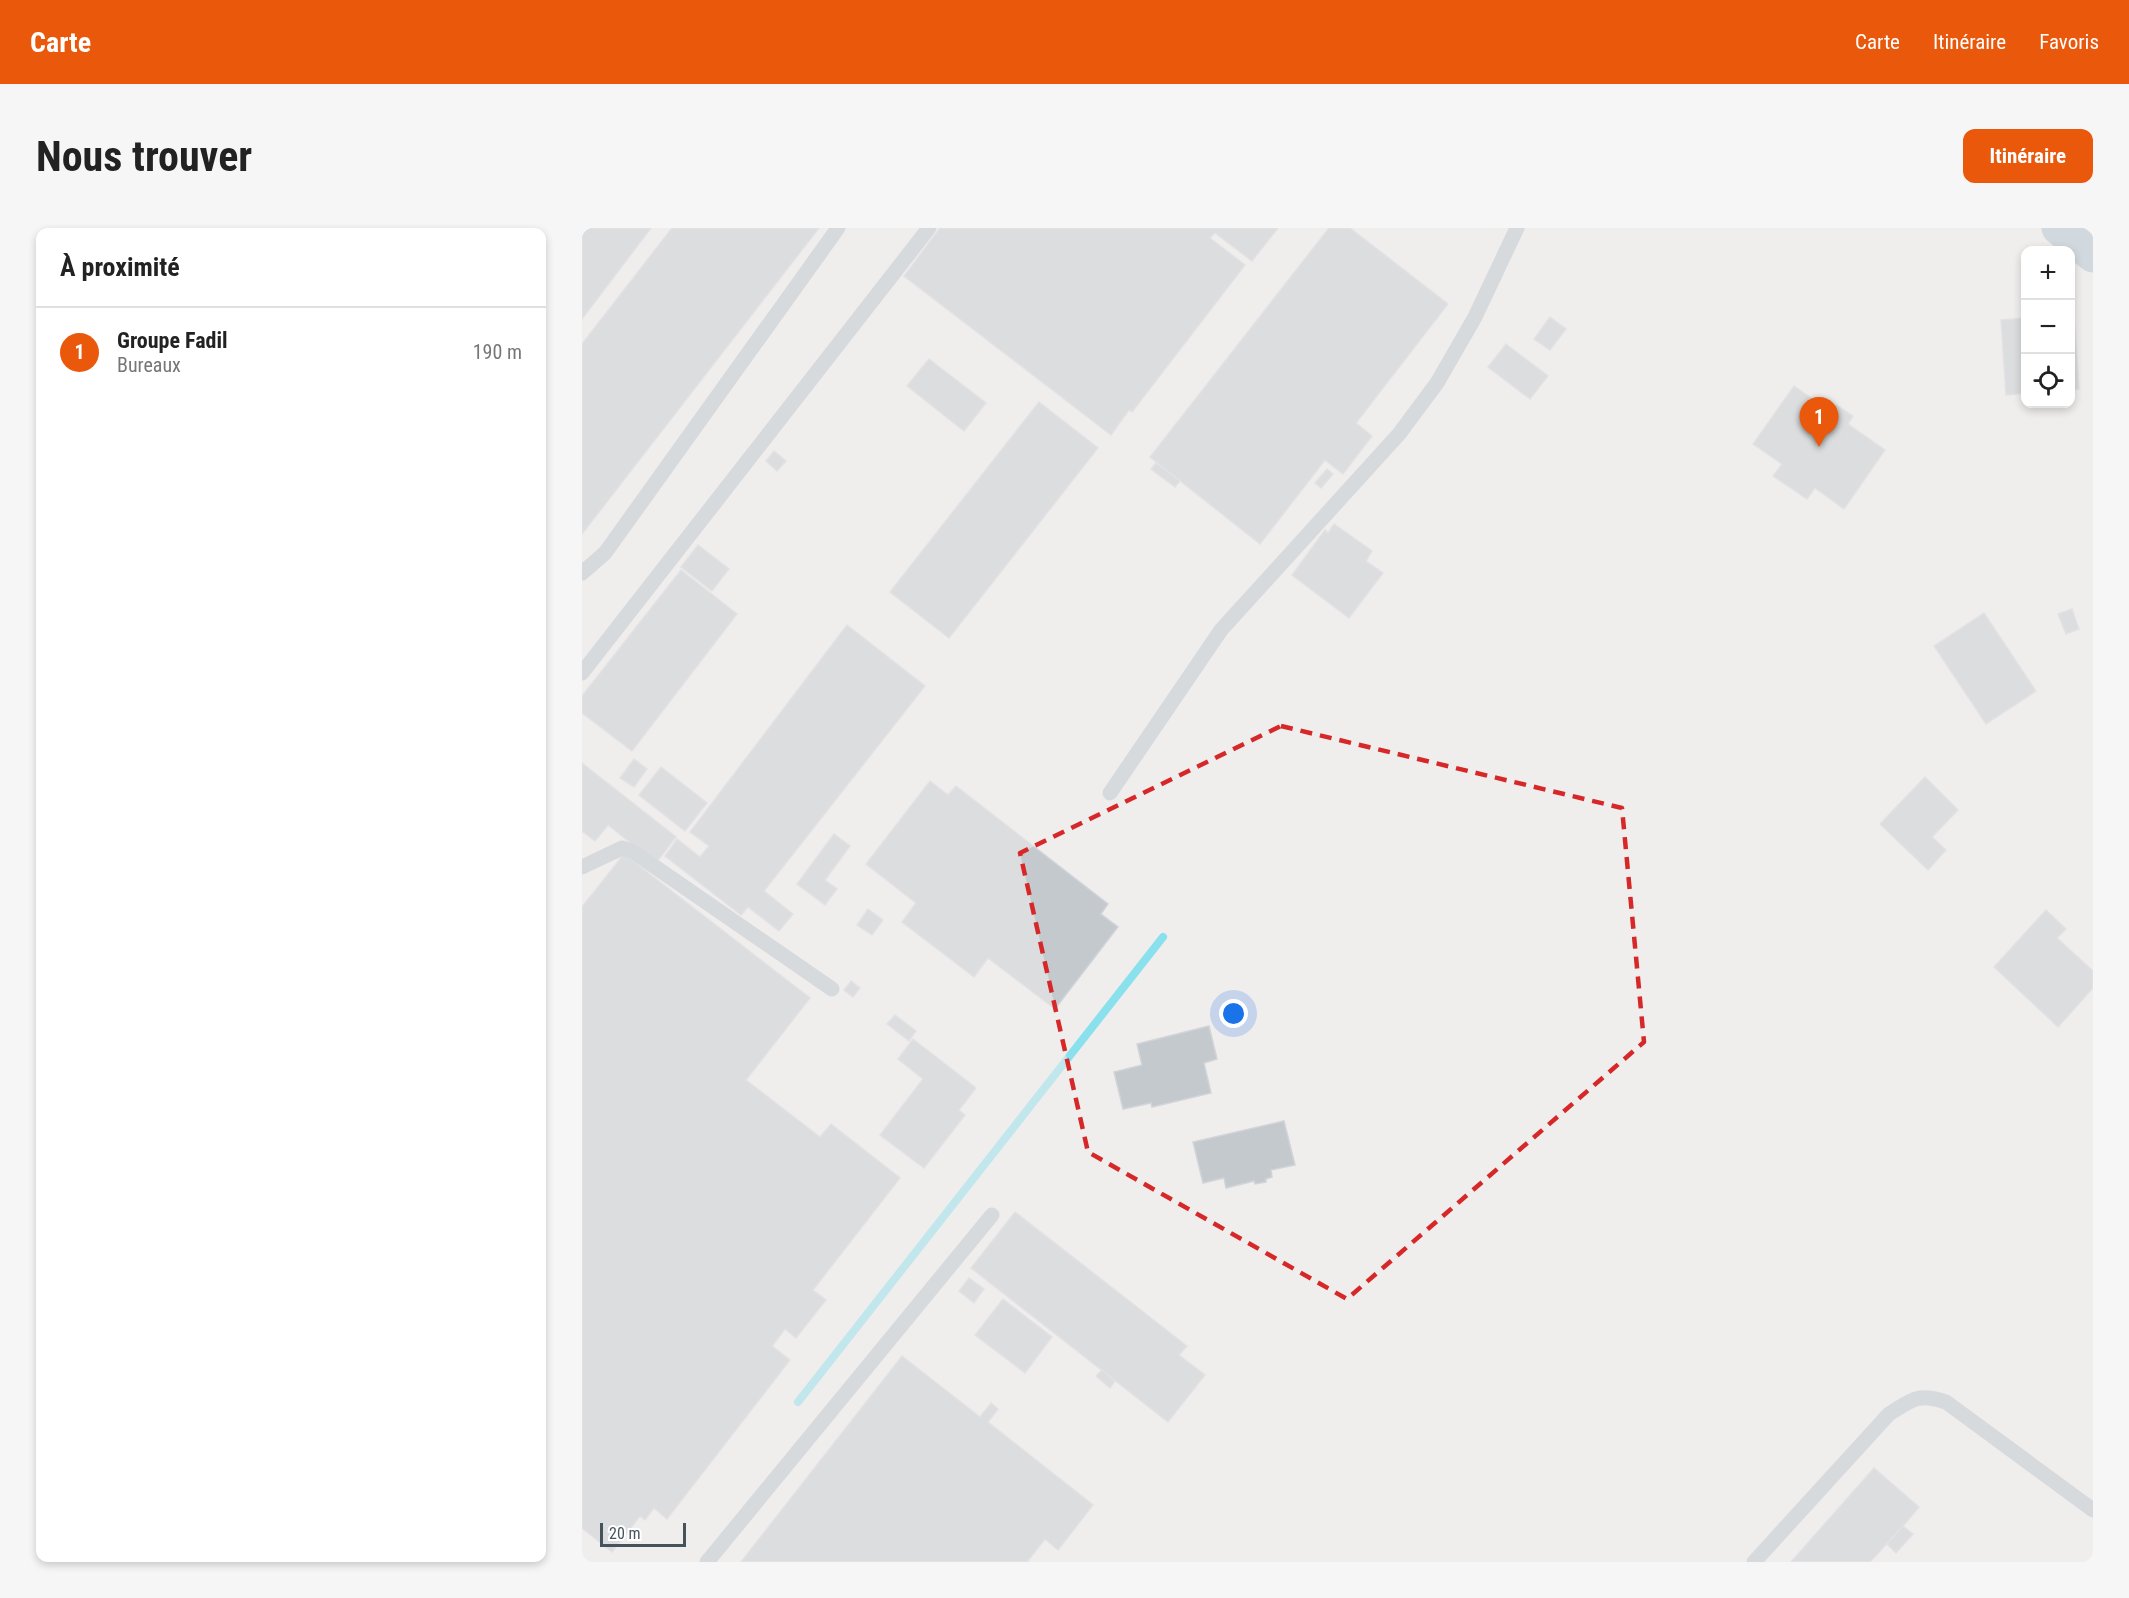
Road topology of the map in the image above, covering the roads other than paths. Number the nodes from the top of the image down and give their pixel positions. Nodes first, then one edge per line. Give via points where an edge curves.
1 (838, 228) edge
2 (929, 228) edge
3 (1517, 228) edge
4 (2058, 228) edge
5 (2093, 256) edge
6 (582, 573) edge
7 (582, 673) edge
8 (1110, 793) dead end
9 (582, 867) edge
10 (832, 989) dead end
11 (992, 1215) dead end
12 (2093, 1510) edge
13 (707, 1562) edge
14 (1754, 1562) edge

1 - 6 lane via 605,553
2 - 7 lane
3 - 8 lane via 1475,316 1437,383 1399,434 1221,630
4 - 5 main road
9 - 10 lane via 622,848 632,851
11 - 13 lane
12 - 14 lane via 1946,1402 1927,1396 1909,1401 1889,1414

